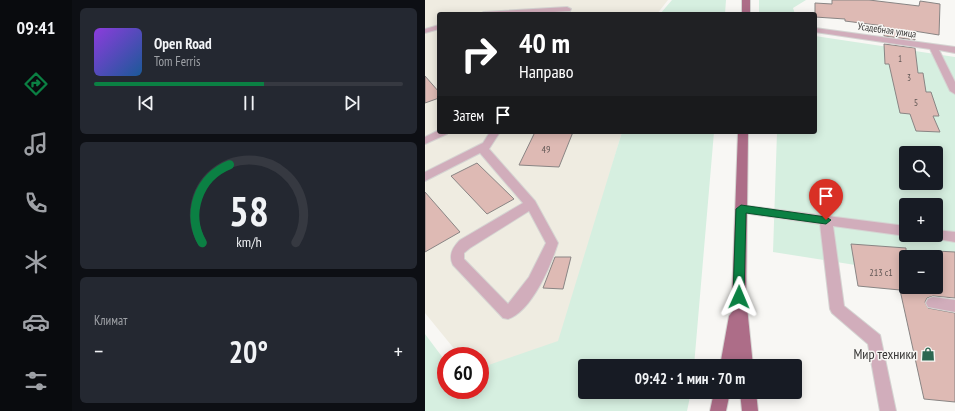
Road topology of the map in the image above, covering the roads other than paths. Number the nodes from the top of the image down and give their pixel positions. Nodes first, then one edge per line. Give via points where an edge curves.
1 (746, 0) edge
2 (567, 9) dead end
3 (517, 12) edge
4 (746, 12) edge
5 (817, 30) edge
6 (933, 47) junction
7 (955, 50) edge
8 (955, 91) edge
9 (439, 134) edge
10 (494, 134) edge
11 (743, 134) edge
12 (425, 141) edge
13 (482, 148) junction
14 (425, 177) edge
15 (531, 204) junction
16 (741, 209) junction
17 (826, 220) junction
18 (899, 230) edge
19 (943, 236) edge
20 (955, 238) edge
21 (739, 297) junction
22 (933, 303) dead end
23 (955, 306) edge
24 (729, 359) edge
25 (744, 359) edge
26 (721, 399) edge
27 (749, 399) edge
28 (718, 411) edge
29 (750, 411) edge
30 (889, 411) edge

1 - 4 main road
2 - 3 street
5 - 6 street, Усадебная улица
6 - 7 street, Усадебная улица
6 - 8 street
9 - 12 street
10 - 13 street
11 - 16 main road
13 - 14 street
13 - 15 street
15 - 15 street via 465,244 457,255 457,261 508,313 524,297 549,254 552,243
16 - 17 street
16 - 21 main road
17 - 18 street
17 - 30 street via 837,309 875,340
19 - 20 street
21 - 24 main road
21 - 25 main road
22 - 23 street
26 - 28 main road
27 - 29 main road

